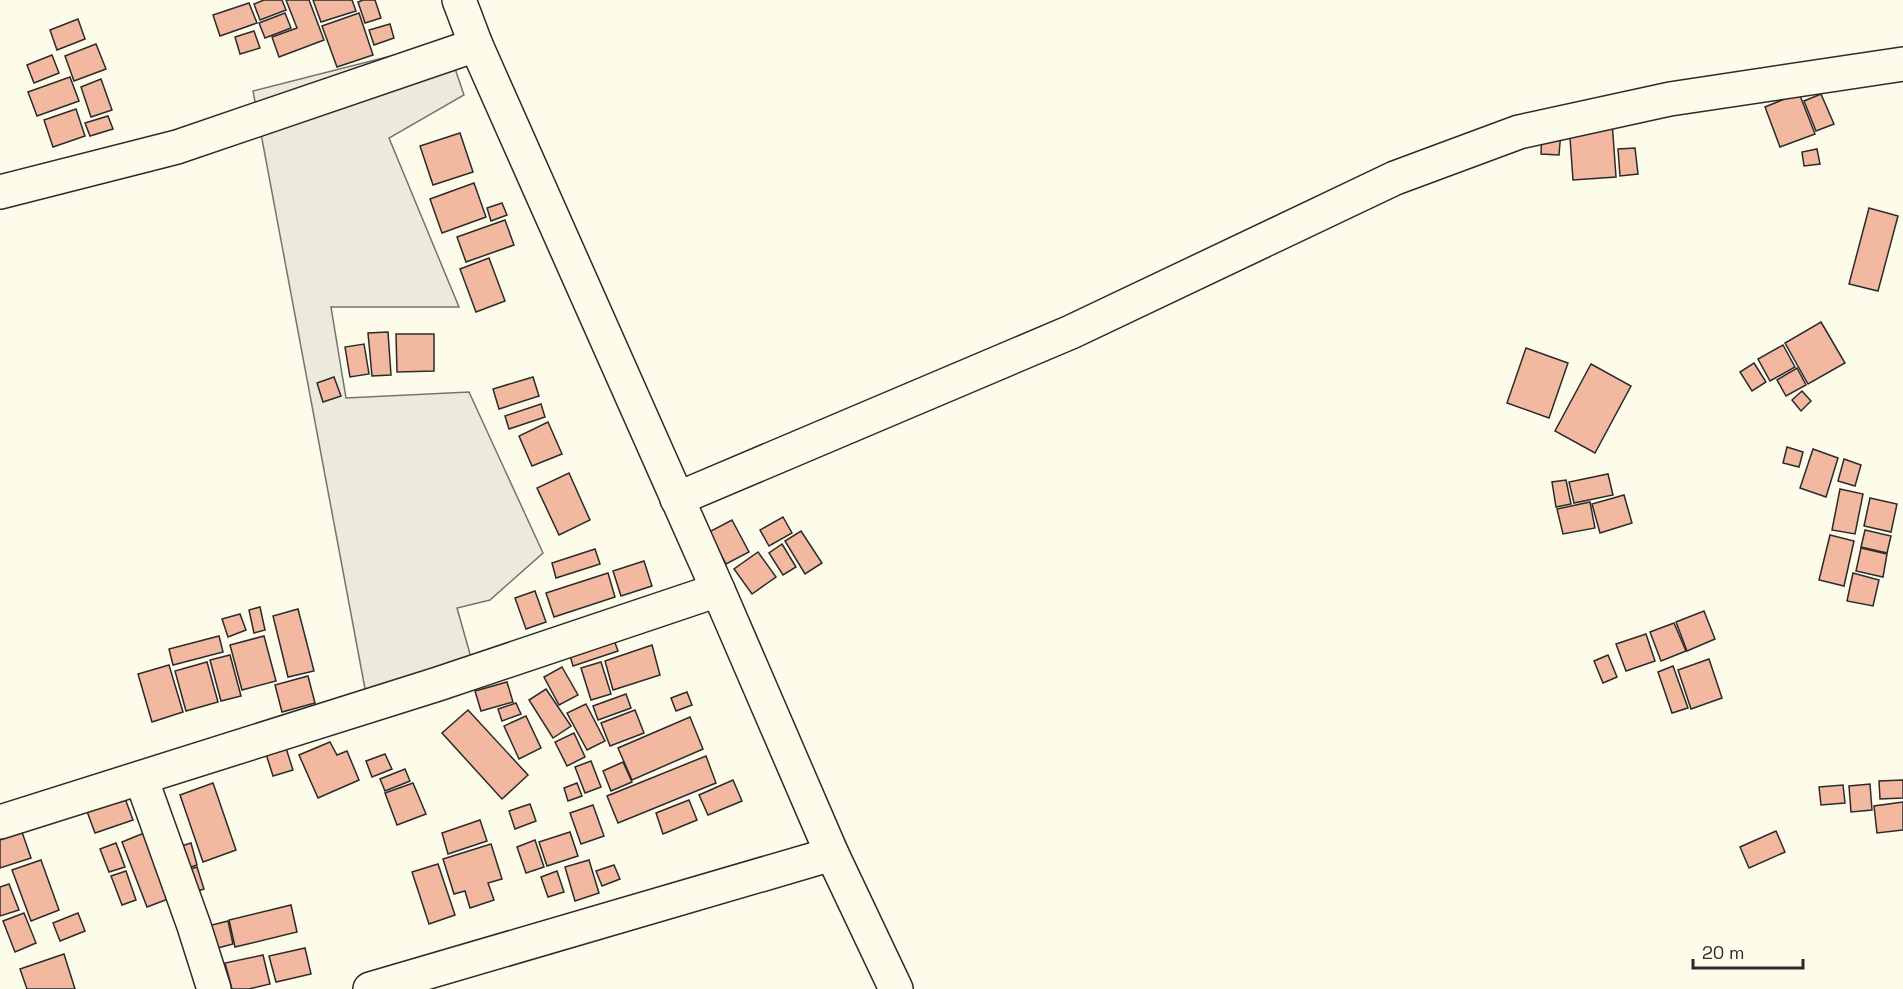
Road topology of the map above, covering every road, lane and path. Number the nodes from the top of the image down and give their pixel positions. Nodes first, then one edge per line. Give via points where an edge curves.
1 (459, 0) edge
2 (476, 45) junction
3 (1903, 64) edge
4 (0, 192) edge
5 (677, 499) junction
6 (718, 590) junction
7 (141, 778) junction
8 (0, 822) edge
9 (832, 854) junction
10 (214, 989) edge
11 (370, 989) edge
12 (896, 989) edge

1 - 2 street
2 - 4 street via 177,147
2 - 5 street
3 - 5 street via 1670,99 1519,132 1395,177 1071,332
5 - 6 street
6 - 7 street
6 - 9 street
7 - 8 street
7 - 10 street
9 - 11 street
9 - 12 street

